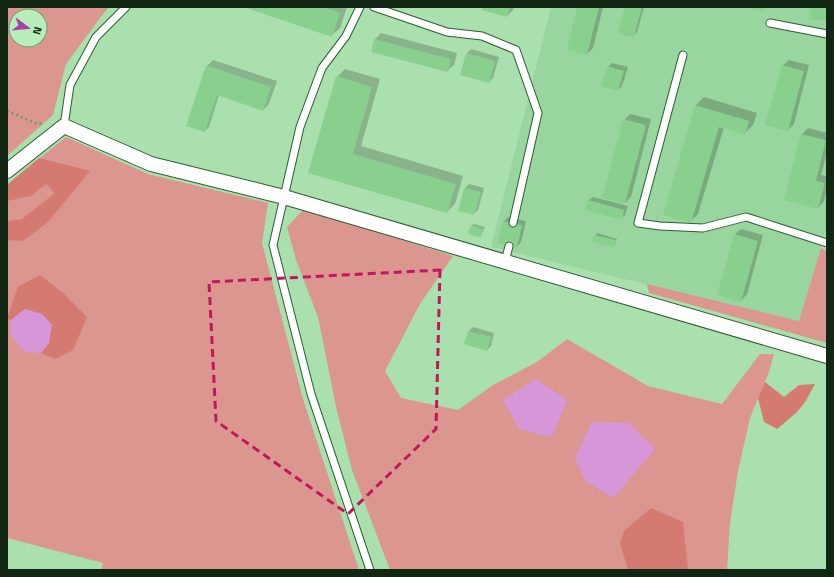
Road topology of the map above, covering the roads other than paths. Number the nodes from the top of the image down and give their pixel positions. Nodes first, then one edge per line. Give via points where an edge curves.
1 (126, 7) edge
2 (360, 7) edge
3 (374, 7) edge
4 (770, 23) dead end
5 (827, 34) edge
6 (683, 55) dead end
7 (64, 126) junction
8 (7, 171) edge
9 (284, 197) junction
10 (513, 223) dead end
11 (827, 243) edge
12 (509, 246) dead end
13 (505, 262) junction
14 (827, 356) edge
15 (370, 570) edge

1 - 7 lane via 96,37 70,85
2 - 9 lane via 346,36 322,68 300,127
3 - 10 lane via 447,32 482,36 516,50 538,114
4 - 5 lane
6 - 11 lane via 638,223 703,228 746,217
7 - 8 street
7 - 9 street via 151,164
9 - 13 street
9 - 15 lane via 273,245 311,394
12 - 13 lane
13 - 14 street

